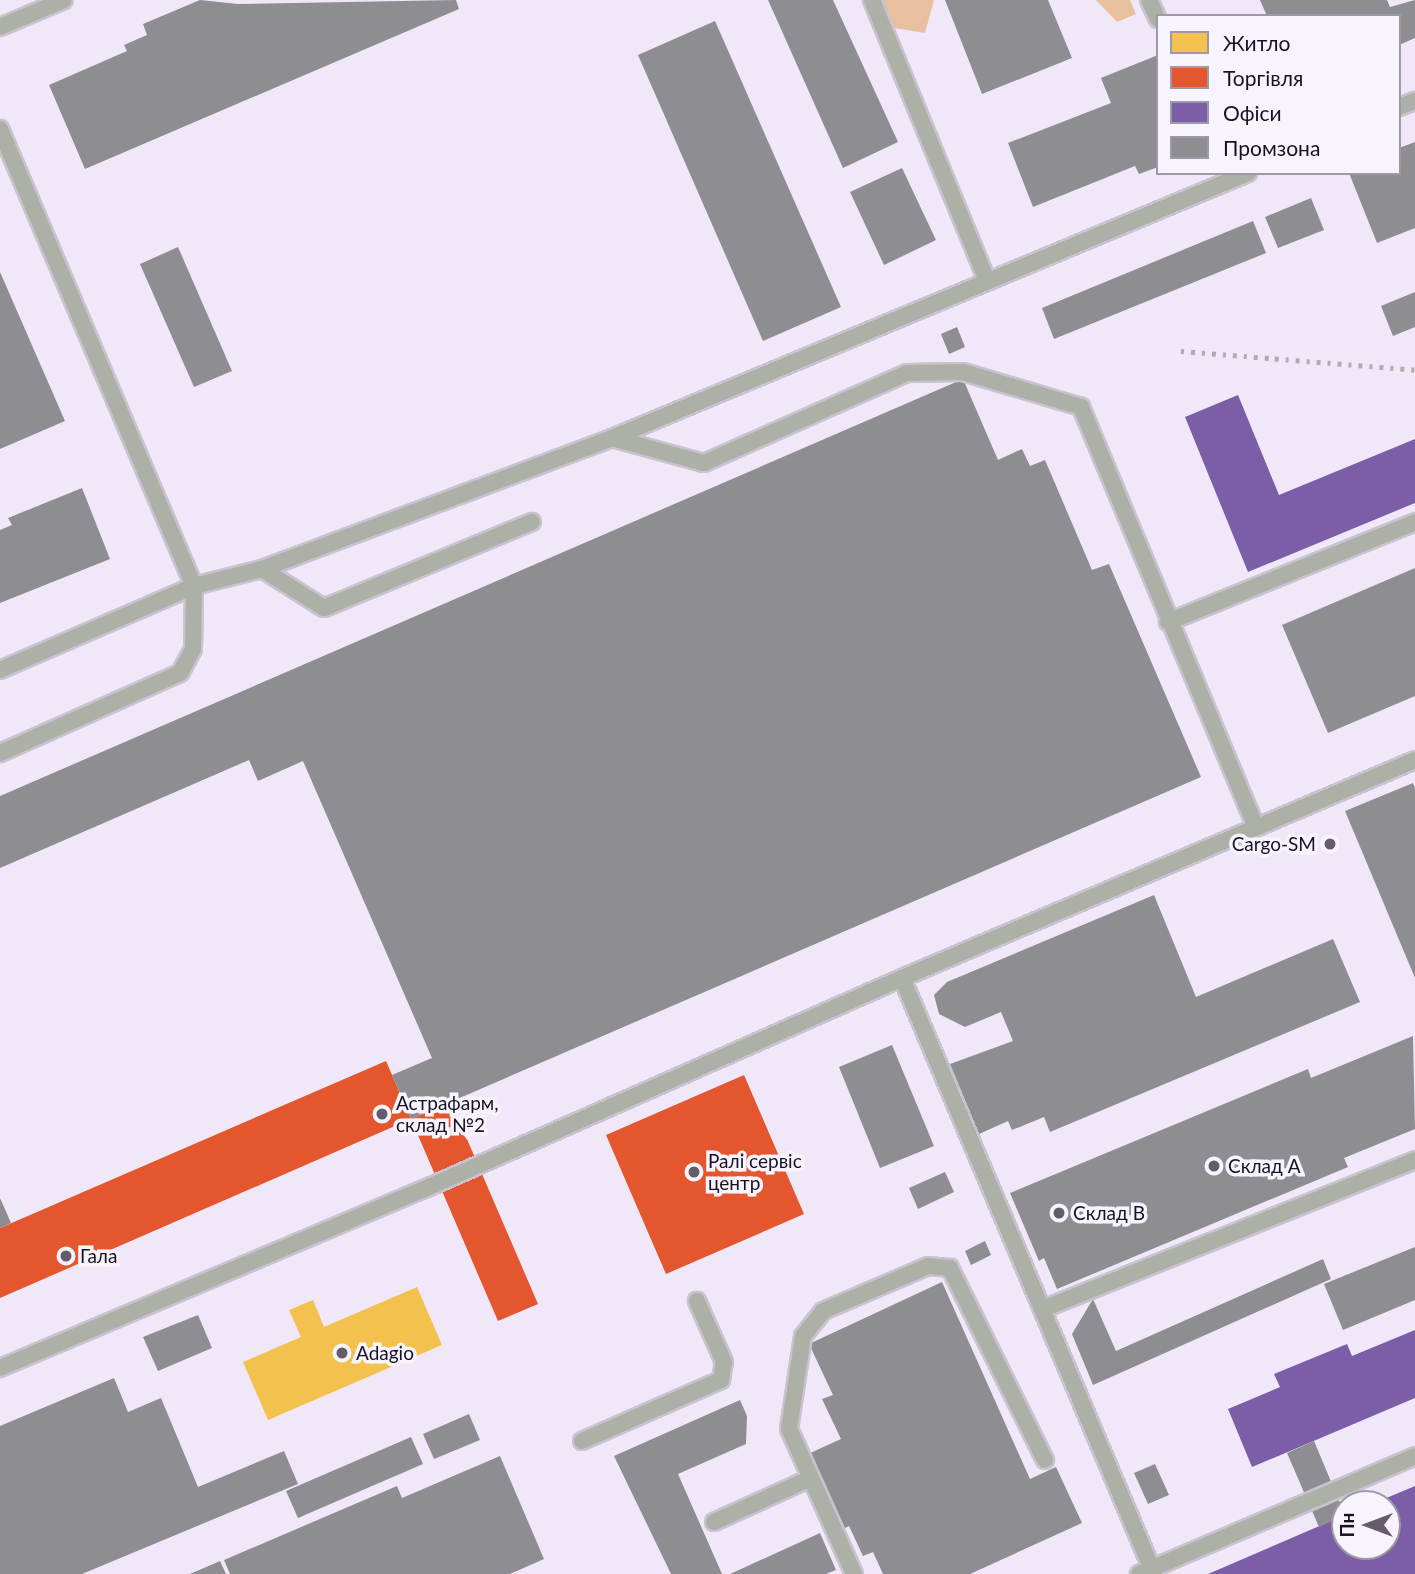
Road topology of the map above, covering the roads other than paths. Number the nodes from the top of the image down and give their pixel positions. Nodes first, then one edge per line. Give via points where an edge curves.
1 (65, 0) edge
2 (872, 0) edge
3 (0, 27) edge
4 (0, 128) edge
5 (1228, 177) edge
6 (987, 281) junction
7 (612, 438) junction
8 (532, 522) dead end
9 (1415, 522) edge
10 (262, 569) junction
11 (194, 586) junction
12 (1168, 622) junction
13 (0, 670) edge
14 (0, 752) edge
15 (1415, 760) edge
16 (1255, 826) junction
17 (902, 978) junction
18 (1415, 1160) edge
19 (697, 1301) dead end
20 (1042, 1309) junction
21 (0, 1368) edge
22 (582, 1441) dead end
23 (1415, 1456) edge
24 (1045, 1460) dead end
25 (809, 1479) junction
26 (714, 1522) dead end
27 (1148, 1572) edge
28 (854, 1574) edge

1 - 3 lane
2 - 6 lane
4 - 11 lane
5 - 6 lane
6 - 7 lane
7 - 10 lane
7 - 12 lane via 704,463 907,373 963,372 1081,407
8 - 10 lane via 324,608
9 - 12 lane
10 - 11 lane
11 - 13 lane
11 - 14 lane via 193,649 180,673
12 - 16 lane
15 - 16 lane
16 - 17 lane
17 - 20 lane
17 - 21 lane via 429,1188
18 - 20 lane
19 - 22 lane via 724,1362 720,1380
20 - 27 lane
23 - 27 lane
24 - 25 lane via 958,1276 940,1264 823,1311 807,1327 789,1429
25 - 26 lane
25 - 28 lane

